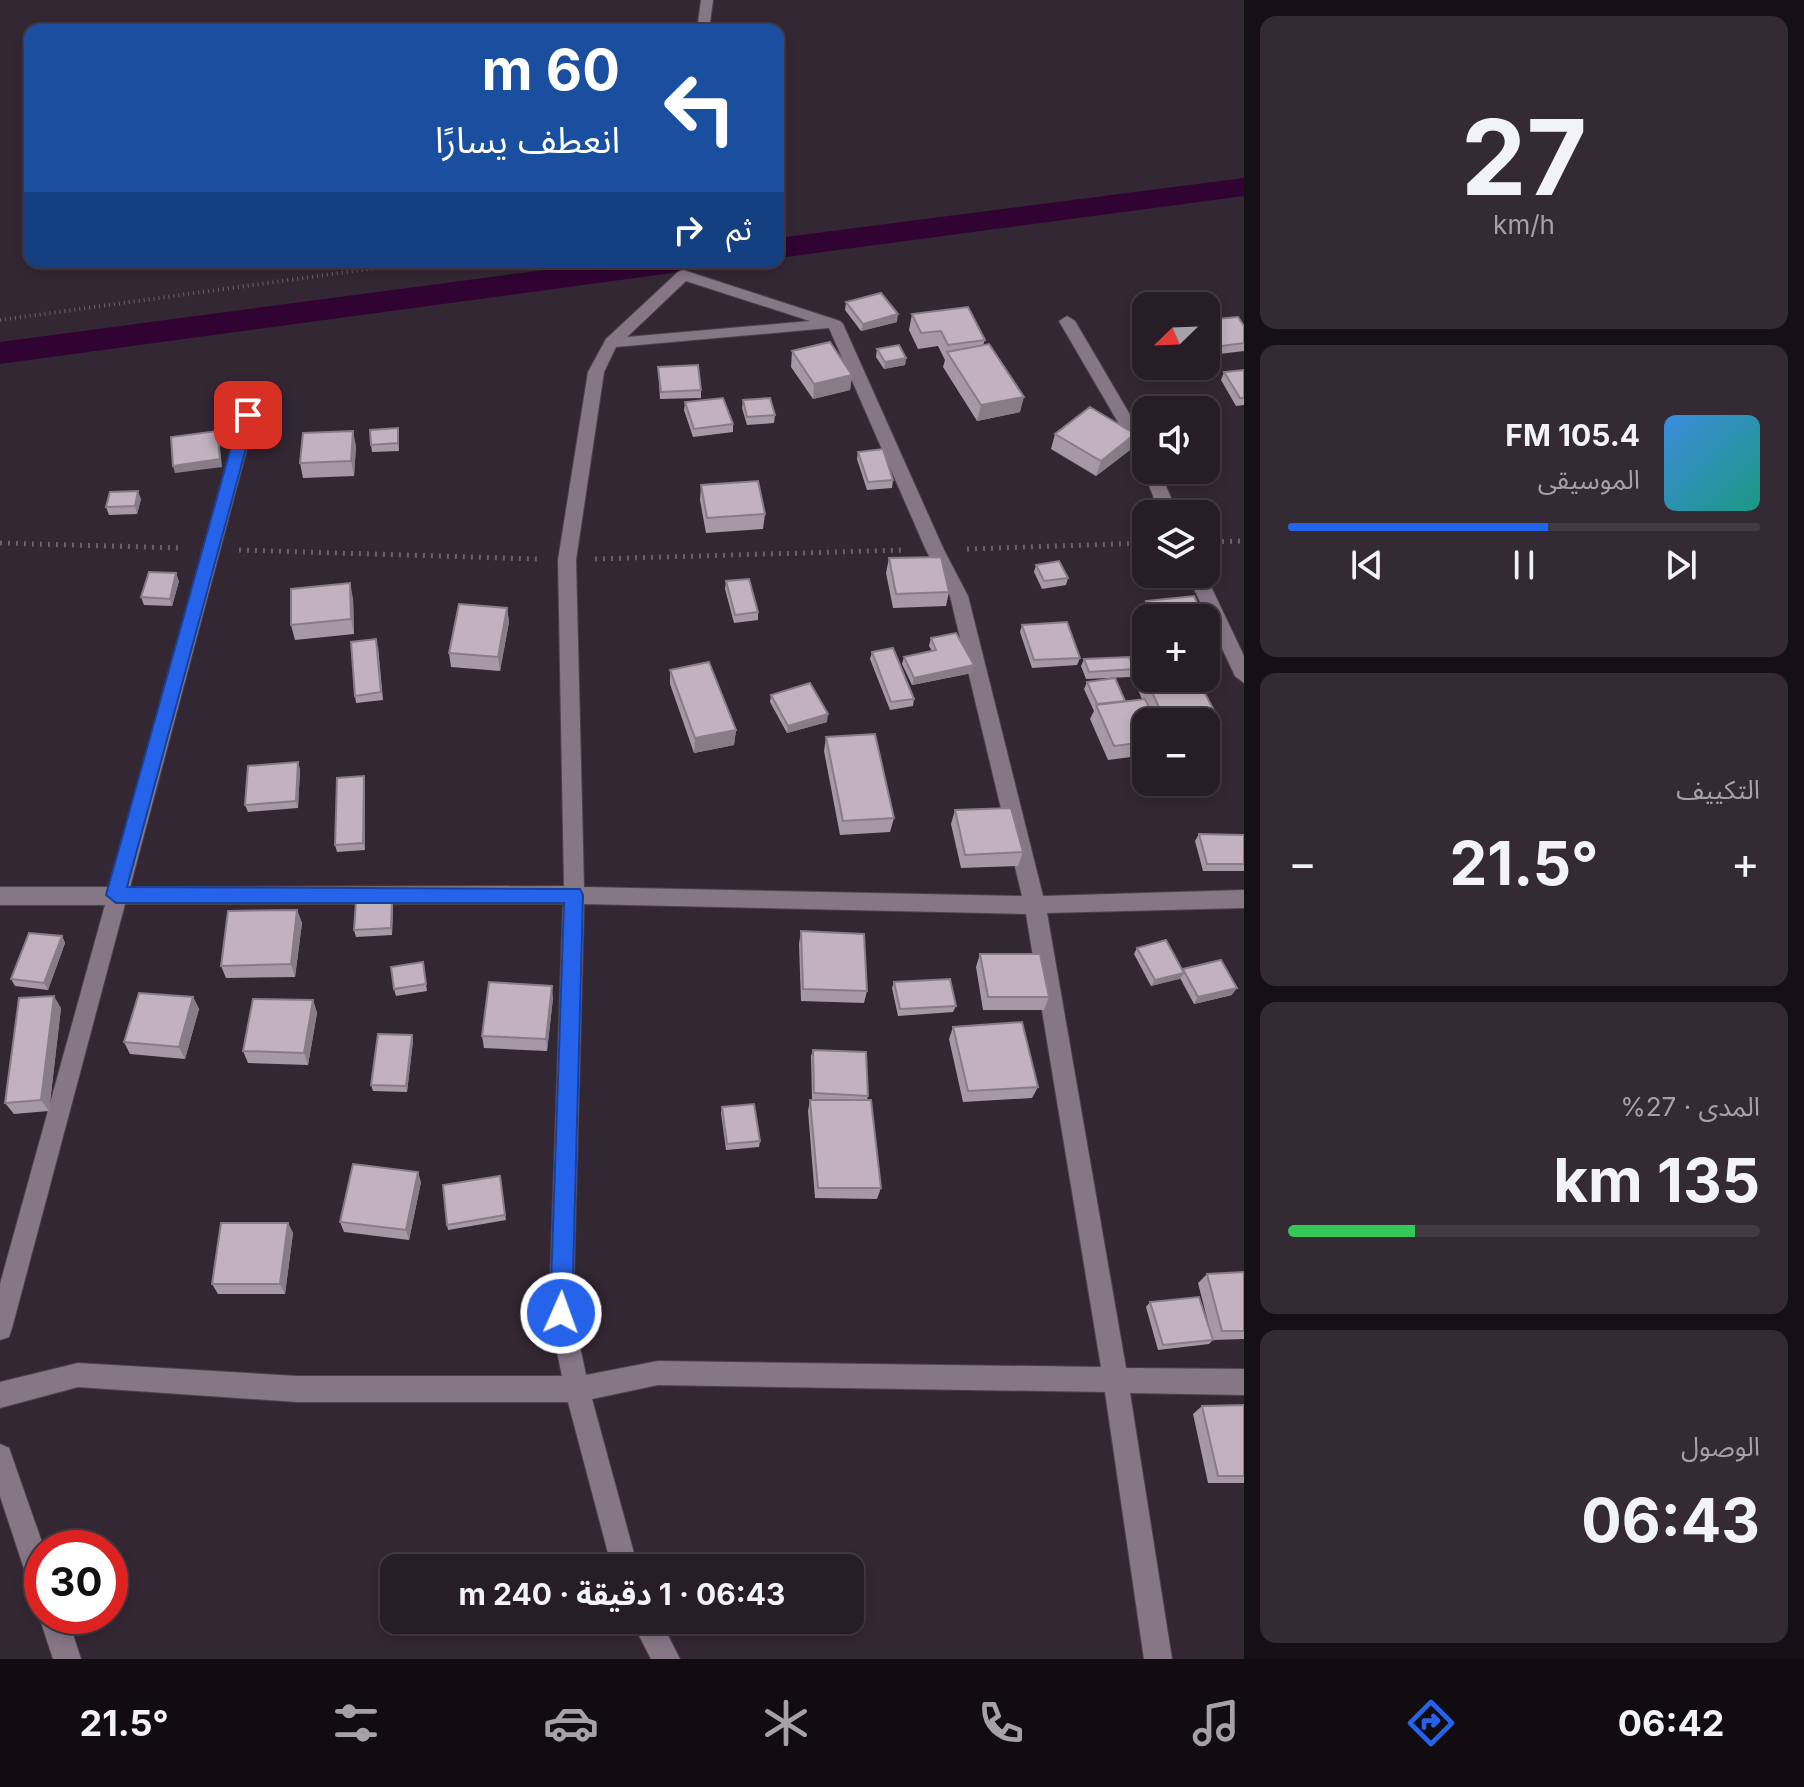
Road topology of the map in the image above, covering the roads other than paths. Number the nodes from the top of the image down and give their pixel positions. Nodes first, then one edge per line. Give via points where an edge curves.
1 (707, 0) edge
2 (704, 24) edge
3 (681, 268) edge
4 (1067, 321) dead end
5 (835, 324) junction
6 (611, 343) junction
7 (248, 415) dead end
8 (1132, 432) edge
9 (1203, 588) edge
10 (1244, 676) edge
11 (116, 895) junction
12 (574, 895) junction
13 (0, 896) edge
14 (1244, 899) edge
15 (1035, 905) junction
16 (0, 1328) edge
17 (1116, 1381) junction
18 (1244, 1382) edge
19 (577, 1389) junction
20 (0, 1395) edge
21 (0, 1457) edge
22 (24, 1530) edge
23 (621, 1554) edge
24 (59, 1634) edge
25 (653, 1634) edge
26 (67, 1659) edge
27 (666, 1659) edge
28 (1158, 1659) edge

1 - 2 street
3 - 5 street
3 - 6 street
4 - 8 street
5 - 6 street
5 - 15 street via 959,596
6 - 12 street via 596,372 567,560
7 - 11 street
9 - 10 street
11 - 12 street
11 - 13 street
11 - 16 street
12 - 15 street
12 - 19 street via 561,1313
14 - 15 street
15 - 17 street
17 - 18 street
17 - 19 street via 658,1373
17 - 28 street
19 - 20 street via 297,1389 78,1375
19 - 23 street
21 - 22 street
24 - 26 street
25 - 27 street

